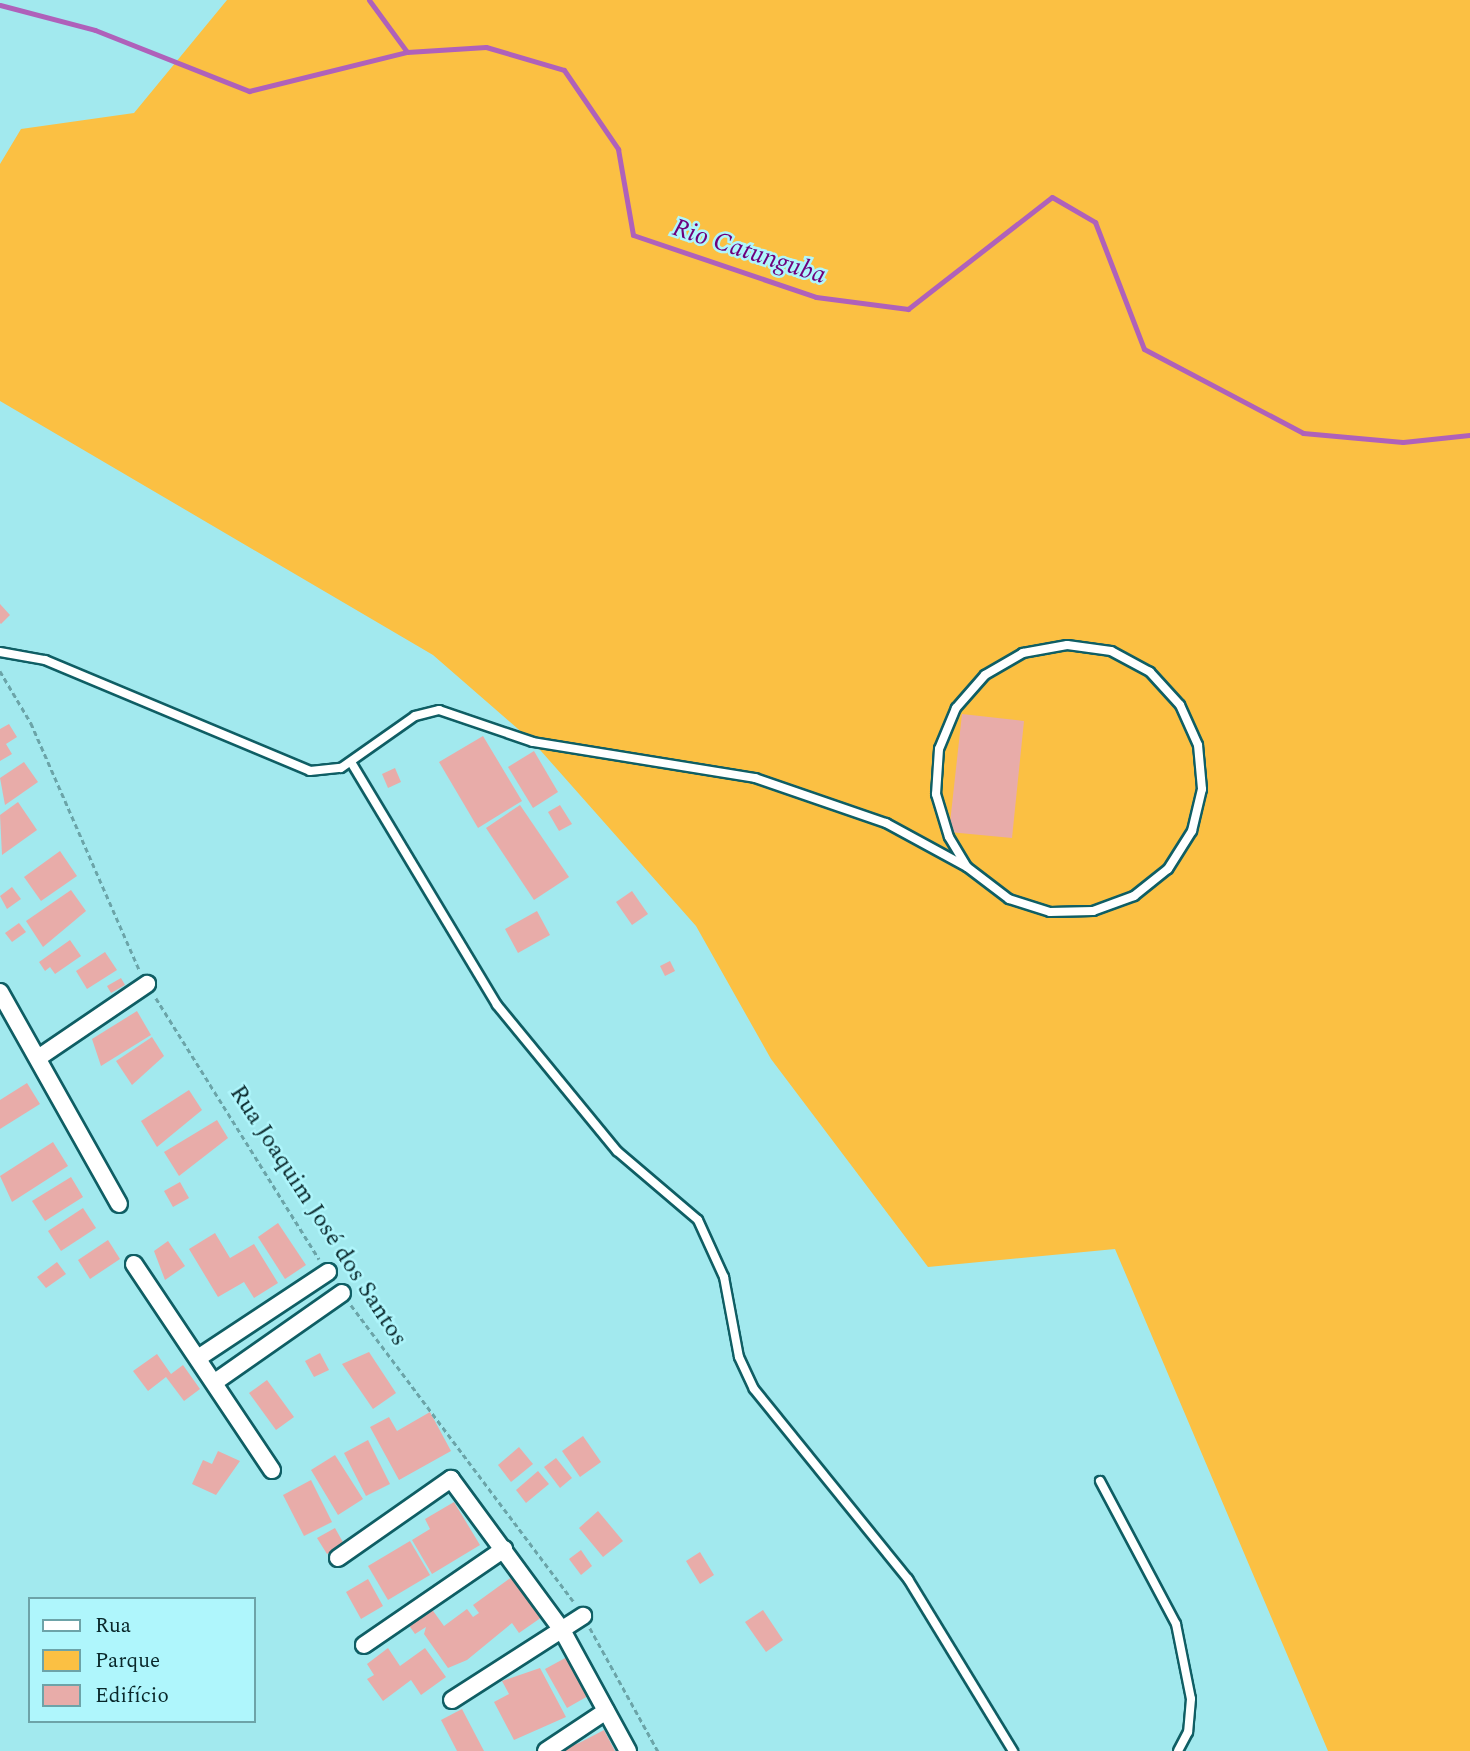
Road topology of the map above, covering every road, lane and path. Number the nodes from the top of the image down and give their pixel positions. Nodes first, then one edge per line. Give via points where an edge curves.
1 (0, 652) edge
2 (0, 671) edge
3 (351, 762) junction
4 (967, 867) junction
5 (147, 984) junction
6 (0, 992) edge
7 (38, 1058) junction
8 (119, 1204) dead end
9 (134, 1264) dead end
10 (328, 1272) joint
11 (342, 1293) joint
12 (198, 1358) junction
13 (215, 1382) junction
14 (272, 1470) dead end
15 (1100, 1482) dead end
16 (505, 1549) junction
17 (338, 1558) dead end
18 (583, 1616) junction
19 (562, 1630) junction
20 (364, 1645) dead end
21 (452, 1700) dead end
22 (607, 1711) junction
23 (546, 1751) edge
24 (628, 1751) edge
25 (658, 1751) edge
26 (1013, 1751) edge
27 (1178, 1751) edge

1 - 3 lane via 45,660 289,766 324,771
2 - 5 path, Rua Joaquim José dos Santos via 31,723
3 - 4 lane via 415,716 447,710 533,743 755,778 886,823
3 - 26 lane via 498,1006 617,1151 698,1220 724,1277 739,1357 754,1390 908,1579
4 - 4 lane via 949,837 936,794 939,749 956,708 985,675 1023,653 1067,645 1111,652 1150,672 1180,705 1198,745 1202,789 1192,831 1168,869 1134,896 1093,911 1050,912 1009,899
5 - 7 street
5 - 10 path, Rua Joaquim José dos Santos
6 - 7 street
7 - 8 street
9 - 12 street
10 - 12 street
11 - 13 street
11 - 18 path, Rua Joaquim José dos Santos
12 - 13 street
13 - 14 street
15 - 27 lane via 1176,1624 1191,1699 1188,1732
16 - 17 street via 449,1478
16 - 19 street
16 - 20 street
18 - 19 street
18 - 25 path, Rua Joaquim José dos Santos
19 - 21 street
19 - 22 street
22 - 23 street
22 - 24 street

